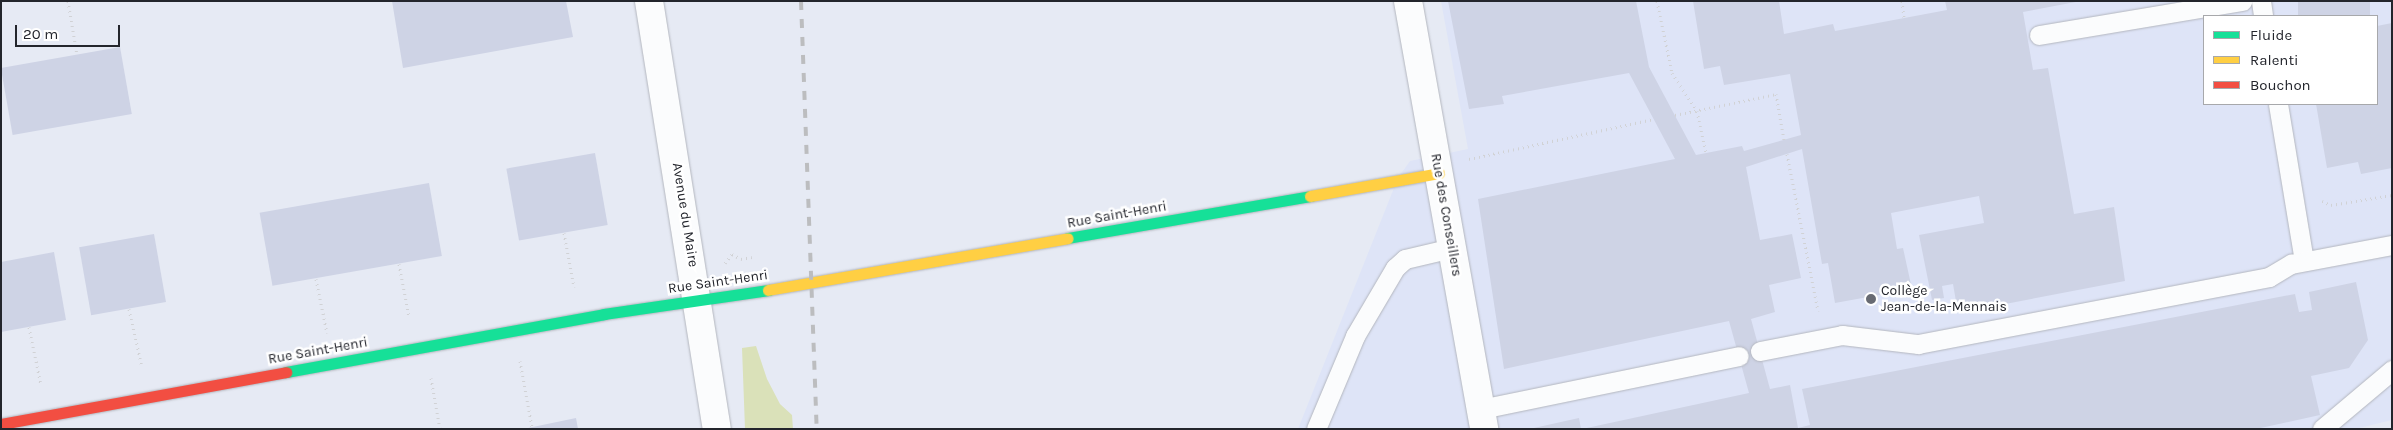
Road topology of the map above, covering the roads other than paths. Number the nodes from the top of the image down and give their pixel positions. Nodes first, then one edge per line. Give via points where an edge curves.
1 (649, 1) edge
2 (1408, 1) edge
3 (2242, 1) edge
4 (2261, 1) edge
5 (2263, 15) edge
6 (2039, 35) dead end
7 (2278, 105) edge
8 (1439, 173) junction
9 (2392, 245) edge
10 (1452, 248) junction
11 (2304, 261) junction
12 (698, 300) junction
13 (1760, 351) dead end
14 (1738, 356) dead end
15 (2392, 370) edge
16 (1483, 419) edge
17 (1, 424) edge
18 (717, 429) edge
19 (1316, 429) edge
20 (2322, 429) edge

1 - 12 street, Avenue du Maire
2 - 8 street, Rue des Conseillers
3 - 6 lane
4 - 5 lane
7 - 11 lane
8 - 10 street, Rue des Conseillers
8 - 12 street, Rue Saint-Henri via 955,259
9 - 11 lane
10 - 16 street, Rue des Conseillers
10 - 19 lane via 1405,259 1395,268 1355,336
11 - 13 lane via 2291,264 2269,277 1918,344 1842,335
12 - 17 street, Rue Saint-Henri
12 - 18 street, Avenue du Maire
14 - 16 lane
15 - 20 lane

